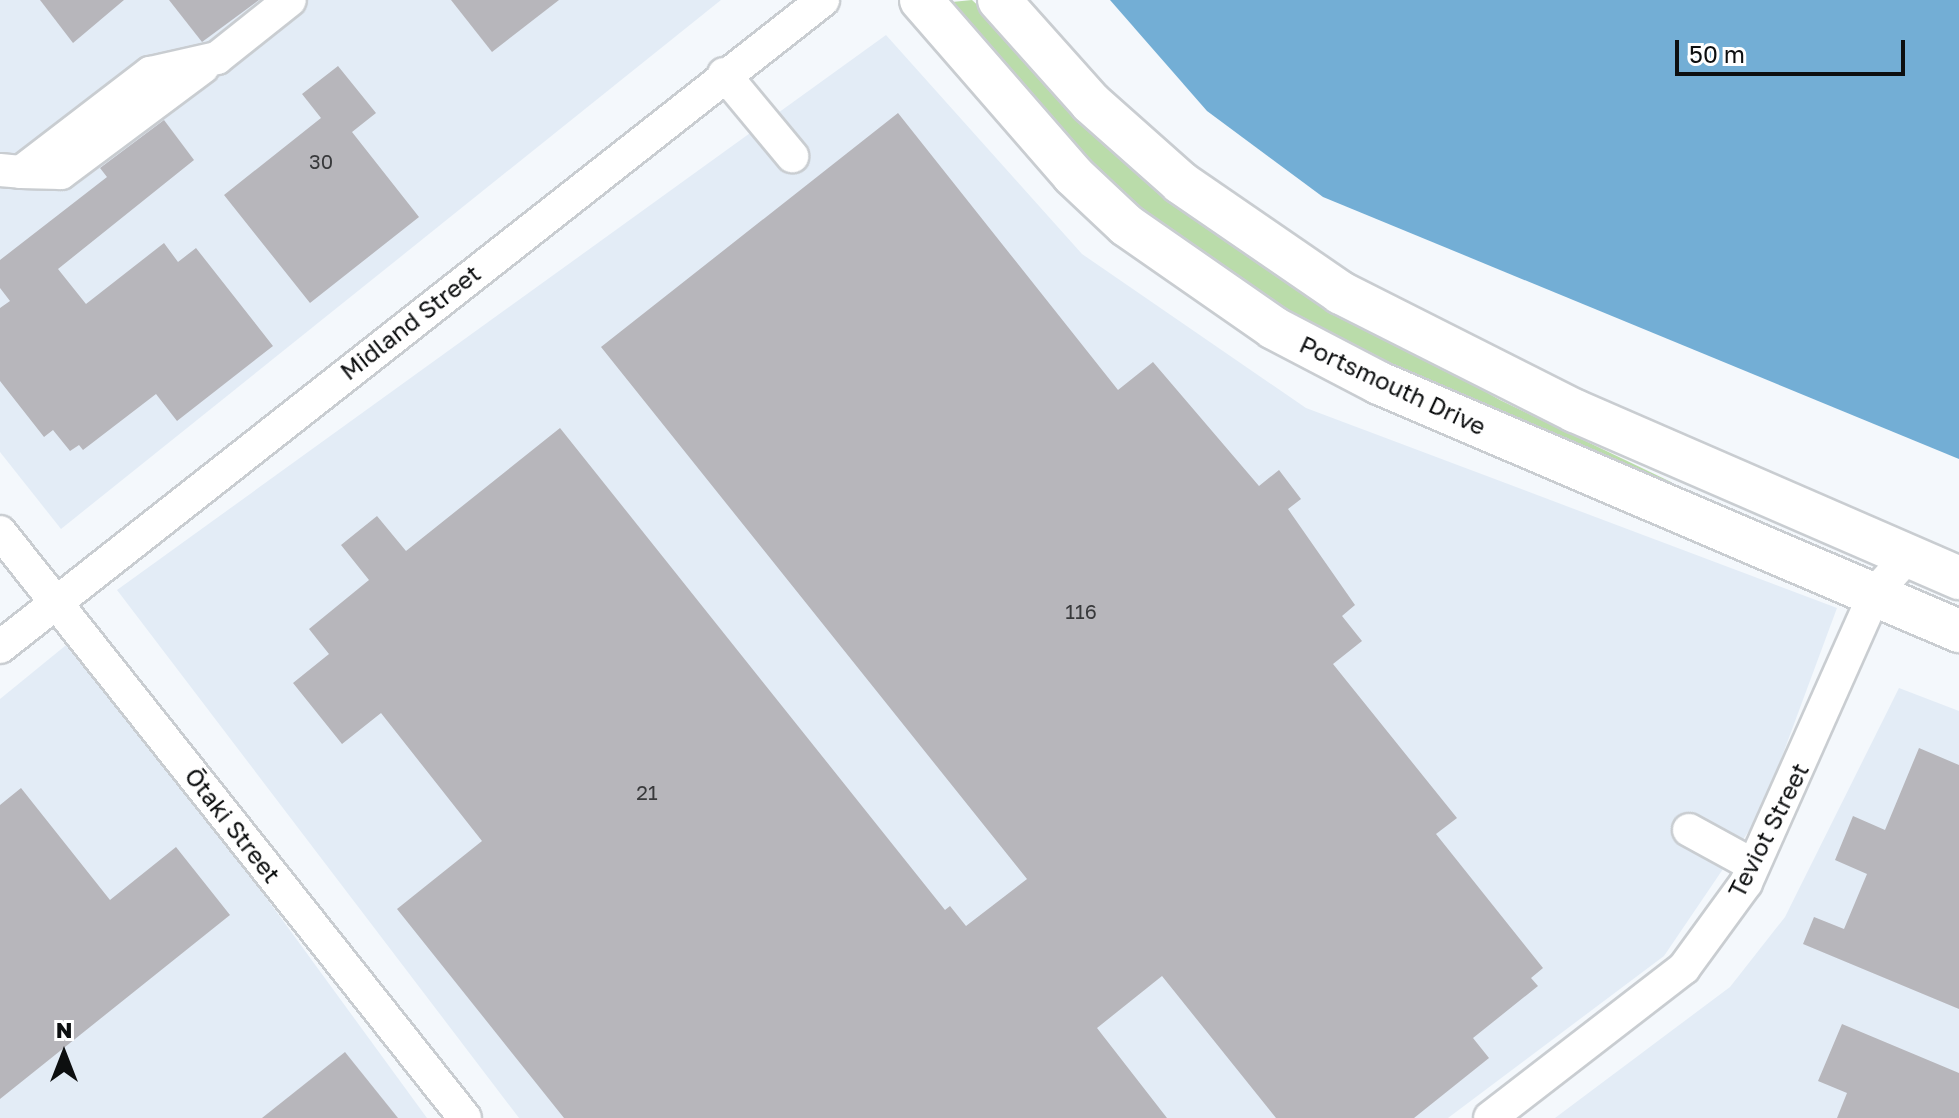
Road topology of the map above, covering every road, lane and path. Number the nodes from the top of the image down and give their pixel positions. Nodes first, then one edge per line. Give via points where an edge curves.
1 (290, 0) edge
2 (823, 0) edge
3 (921, 0) edge
4 (999, 0) edge
5 (724, 74) junction
6 (792, 156) dead end
7 (11, 171) edge
8 (0, 532) edge
9 (1909, 555) junction
10 (1959, 578) edge
11 (1875, 593) junction
12 (56, 602) junction
13 (1959, 631) edge
14 (0, 647) edge
15 (1689, 830) dead end
16 (1751, 864) junction
17 (465, 1118) edge
18 (1490, 1118) edge

1 - 7 street via 217,58 150,73
2 - 5 street, Midland Street
3 - 11 main road, Portsmouth Drive via 1073,175 1126,225 1274,328 1379,383
4 - 9 main road via 1091,103 1181,183 1329,286 1467,360
5 - 6 street
5 - 12 street, Midland Street
8 - 12 street, Ōtaki Street
9 - 10 main road
9 - 11 street, Teviot Street
11 - 13 main road, Portsmouth Drive
11 - 16 street, Teviot Street via 1793,785
12 - 14 street, Midland Street
12 - 17 street, Ōtaki Street
15 - 16 street
16 - 18 street, Teviot Street via 1746,883 1684,968

